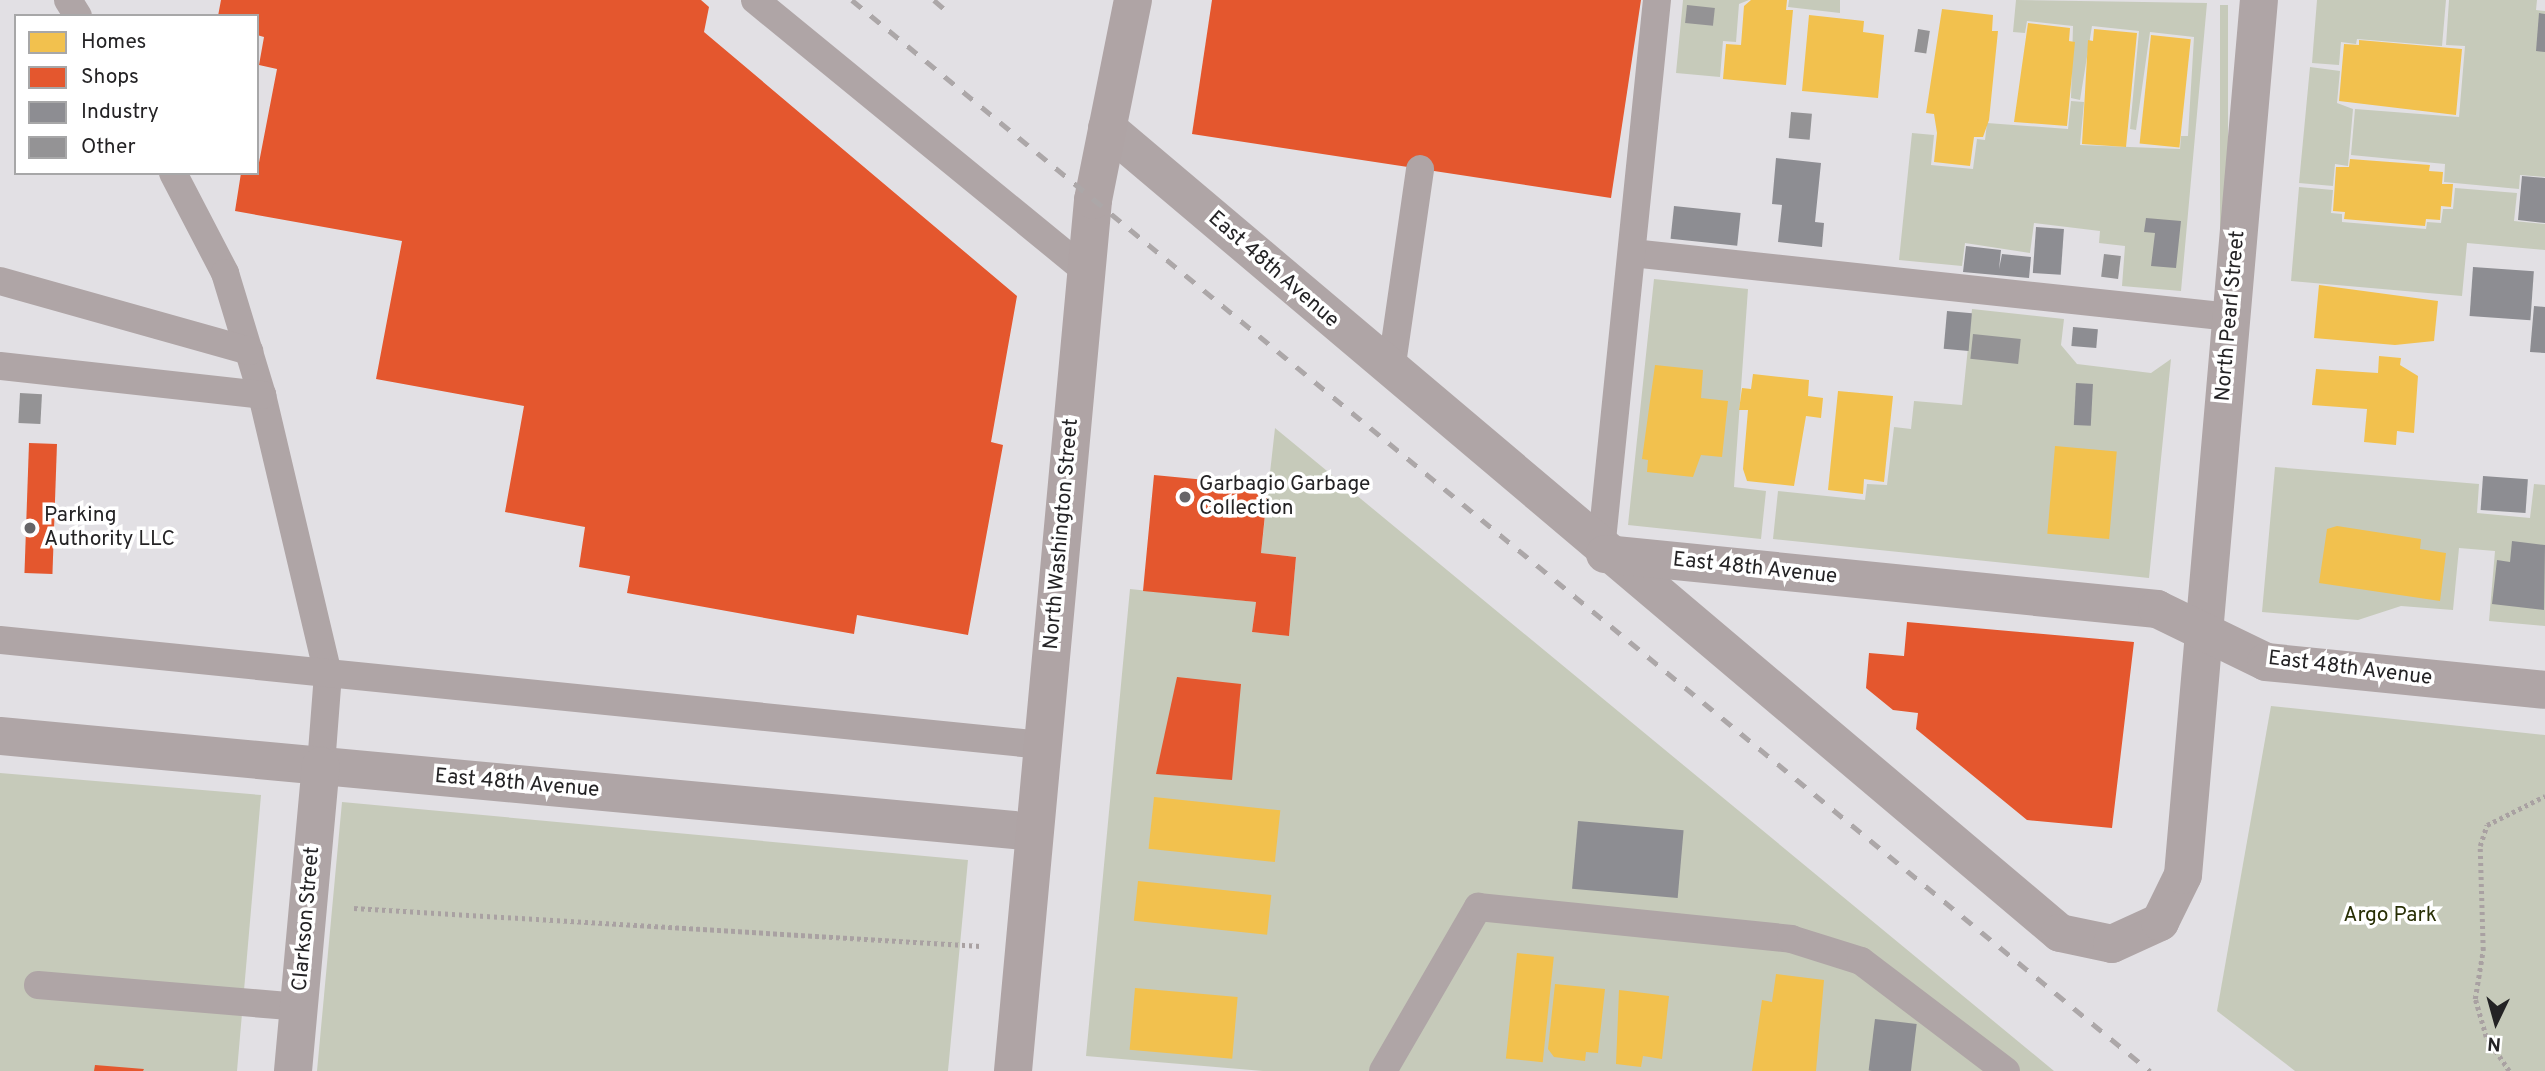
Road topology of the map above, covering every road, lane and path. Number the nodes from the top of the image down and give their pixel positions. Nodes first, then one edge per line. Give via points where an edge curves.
1 (755, 0) edge
2 (1133, 0) edge
3 (1657, 0) edge
4 (2259, 0) edge
5 (1108, 128) junction
6 (1420, 169) dead end
7 (174, 175) edge
8 (1632, 253) junction
9 (1086, 271) junction
10 (0, 281) edge
11 (2231, 317) junction
12 (249, 351) junction
13 (0, 366) edge
14 (1391, 371) junction
15 (262, 395) junction
16 (1603, 552) junction
17 (2203, 631) junction
18 (0, 640) edge
19 (328, 674) junction
20 (2545, 690) edge
21 (0, 736) edge
22 (1042, 745) junction
23 (321, 766) junction
24 (2545, 796) edge
25 (1034, 832) junction
26 (309, 905) junction
27 (979, 947) dead end
28 (37, 985) dead end
29 (299, 1007) junction
30 (293, 1071) edge
31 (1013, 1071) edge
32 (1383, 1071) edge
33 (2006, 1071) edge
34 (2509, 1071) edge

1 - 9 lane
2 - 5 main road, North Washington Street
3 - 8 lane
4 - 11 street, North Pearl Street
5 - 9 main road, North Washington Street
5 - 14 street, East 48th Avenue
6 - 14 lane
7 - 12 lane via 225,273
8 - 11 lane
8 - 16 lane
9 - 22 main road, North Washington Street
10 - 12 lane
11 - 17 street, North Pearl Street
12 - 15 lane
13 - 15 lane
14 - 16 street, East 48th Avenue
15 - 19 lane
16 - 17 street, East 48th Avenue via 2157,609
16 - 17 street, North Pearl Street via 2060,933 2085,943 2138,937 2175,901 2183,875
17 - 20 street, East 48th Avenue via 2266,662
18 - 19 lane
19 - 22 lane
19 - 23 lane
21 - 23 street, East 48th Avenue
22 - 25 main road, North Washington Street
23 - 25 street, East 48th Avenue
23 - 26 street, Clarkson Street
24 - 34 path via 2487,825 2480,846 2483,950 2474,999 2486,1037
25 - 31 main road, North Washington Street
26 - 27 path
26 - 29 street, Clarkson Street
28 - 29 lane
29 - 30 street, Clarkson Street
32 - 33 lane via 1478,907 1791,939 1861,961

